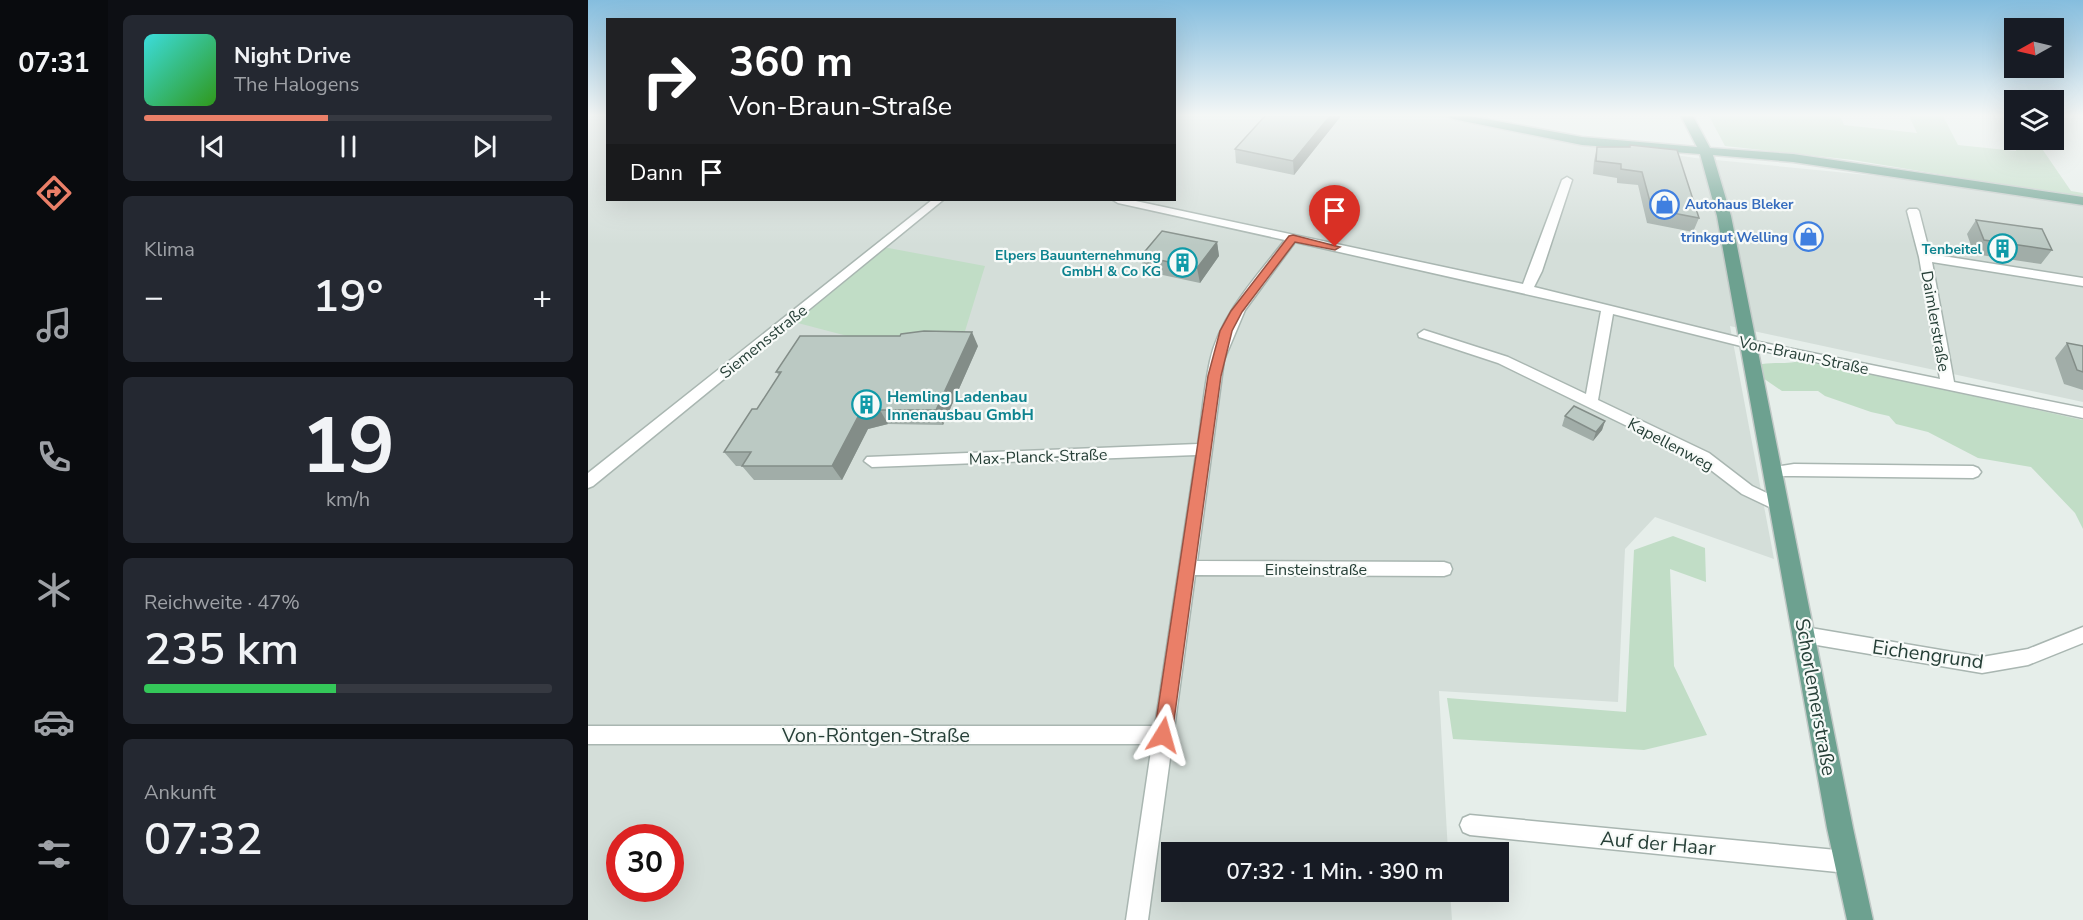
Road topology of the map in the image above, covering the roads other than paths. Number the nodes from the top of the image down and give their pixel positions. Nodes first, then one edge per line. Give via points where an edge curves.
1 (1708, 159) edge
2 (1790, 159) edge
3 (1567, 180) dead end
4 (937, 201) edge
5 (1123, 201) edge
6 (2083, 201) edge
7 (1913, 211) dead end
8 (1293, 238) junction
9 (1925, 257) junction
10 (2083, 282) edge
11 (1527, 289) junction
12 (1608, 308) junction
13 (1424, 334) dead end
14 (1749, 344) junction
15 (1948, 385) junction
16 (1591, 402) junction
17 (2083, 413) edge
18 (1205, 449) junction
19 (872, 461) dead end
20 (1774, 472) junction
21 (1973, 472) dead end
22 (588, 482) edge
23 (1780, 506) junction
24 (1188, 568) junction
25 (1444, 569) dead end
26 (2083, 635) edge
27 (1805, 636) junction
28 (588, 735) edge
29 (1163, 735) junction
30 (1470, 825) dead end
31 (1847, 862) junction
32 (1137, 920) edge
33 (1860, 920) edge

1 - 14 main road, Schorlemerstraße via 1724,216
2 - 6 main road
3 - 11 street
4 - 22 street, Siemensstraße
5 - 8 street, Von-Braun-Straße
7 - 9 street, Daimlerstraße
8 - 11 street, Von-Braun-Straße
8 - 18 street via 1226,331 1217,360
9 - 10 street, Daimlerstraße
9 - 15 street, Daimlerstraße
11 - 12 street, Von-Braun-Straße
12 - 14 street, Von-Braun-Straße
12 - 16 street
13 - 16 street, Kapellenweg via 1503,360
14 - 15 street, Von-Braun-Straße
14 - 20 main road, Schorlemerstraße
15 - 17 street, Von-Braun-Straße
16 - 23 street, Kapellenweg via 1704,458 1747,490
18 - 19 street, Max-Planck-Straße
18 - 24 street
20 - 21 street
20 - 23 main road, Schorlemerstraße
23 - 27 main road, Schorlemerstraße
24 - 25 street, Einsteinstraße
24 - 29 street
26 - 27 street, Eichengrund via 2028,657 1982,665
27 - 31 main road, Schorlemerstraße
28 - 29 street, Von-Röntgen-Straße
29 - 32 street
30 - 31 street, Auf der Haar
31 - 33 main road, Schorlemerstraße

